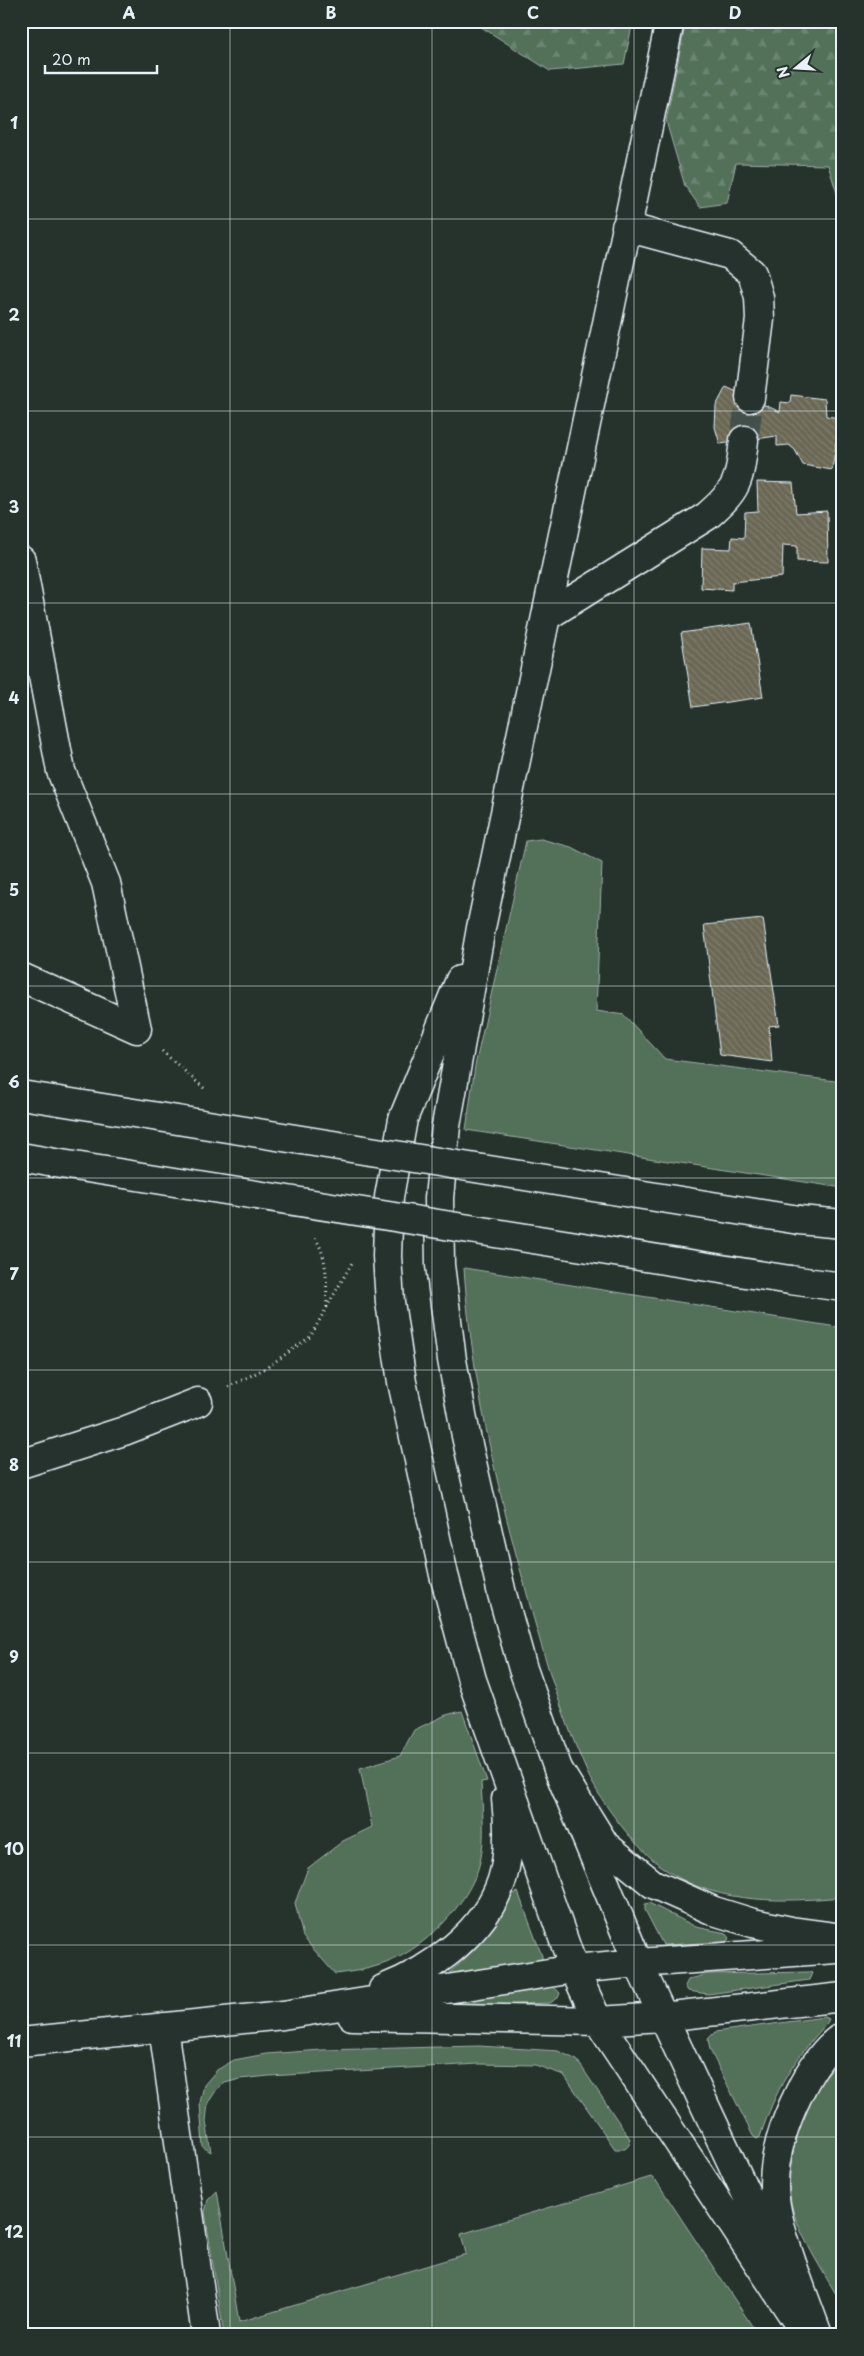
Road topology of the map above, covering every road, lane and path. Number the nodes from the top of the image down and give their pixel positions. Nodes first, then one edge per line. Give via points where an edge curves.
1 (670, 21) edge
2 (626, 227) junction
3 (750, 398) tunnel mouth
4 (744, 440) tunnel mouth
5 (21, 560) edge
6 (547, 616) junction
7 (481, 928) junction
8 (21, 977) edge
9 (21, 1095) edge
10 (21, 1157) edge
11 (843, 1224) edge
12 (387, 1231) junction
13 (843, 1287) edge
14 (198, 1402) joint
15 (21, 1464) edge
16 (502, 1763) junction
17 (558, 1770) junction
18 (843, 1938) edge
19 (843, 1948) edge
20 (638, 1963) junction
21 (574, 1969) junction
22 (843, 1997) edge
23 (346, 2004) junction
24 (283, 2015) junction
25 (662, 2017) junction
26 (598, 2021) junction
27 (163, 2027) junction
28 (843, 2036) edge
29 (21, 2042) edge
30 (206, 2335) edge
31 (806, 2335) edge
32 (813, 2335) edge
33 (818, 2335) edge

1 - 2 street
2 - 3 street via 730,255 752,273 759,296 760,318
2 - 6 street
4 - 6 street via 740,479 725,500 706,516
5 - 8 street via 62,770 106,883 137,1029
6 - 7 street
7 - 12 street via 403,1119 389,1197
7 - 17 street via 446,1126 438,1198 440,1264 466,1436 502,1594 523,1669
9 - 11 street, bridge via 799,1220
10 - 13 street, bridge
12 - 14 path via 358,1251 310,1337 266,1368
12 - 16 street via 390,1302 402,1382 444,1575 472,1680
14 - 15 street via 124,1431
16 - 21 street
16 - 23 street via 508,1820 507,1854 493,1899 478,1921 443,1957 410,1978
17 - 18 street via 605,1845 653,1884 714,1911 791,1931
17 - 20 street
19 - 20 street
20 - 21 street
20 - 25 street
21 - 23 street
21 - 26 street
22 - 25 street
23 - 24 street
24 - 26 street
24 - 27 street
25 - 26 street
25 - 32 street
26 - 31 street
27 - 29 street
27 - 30 street
28 - 33 street via 809,2071 791,2108 777,2151 774,2186 780,2221

